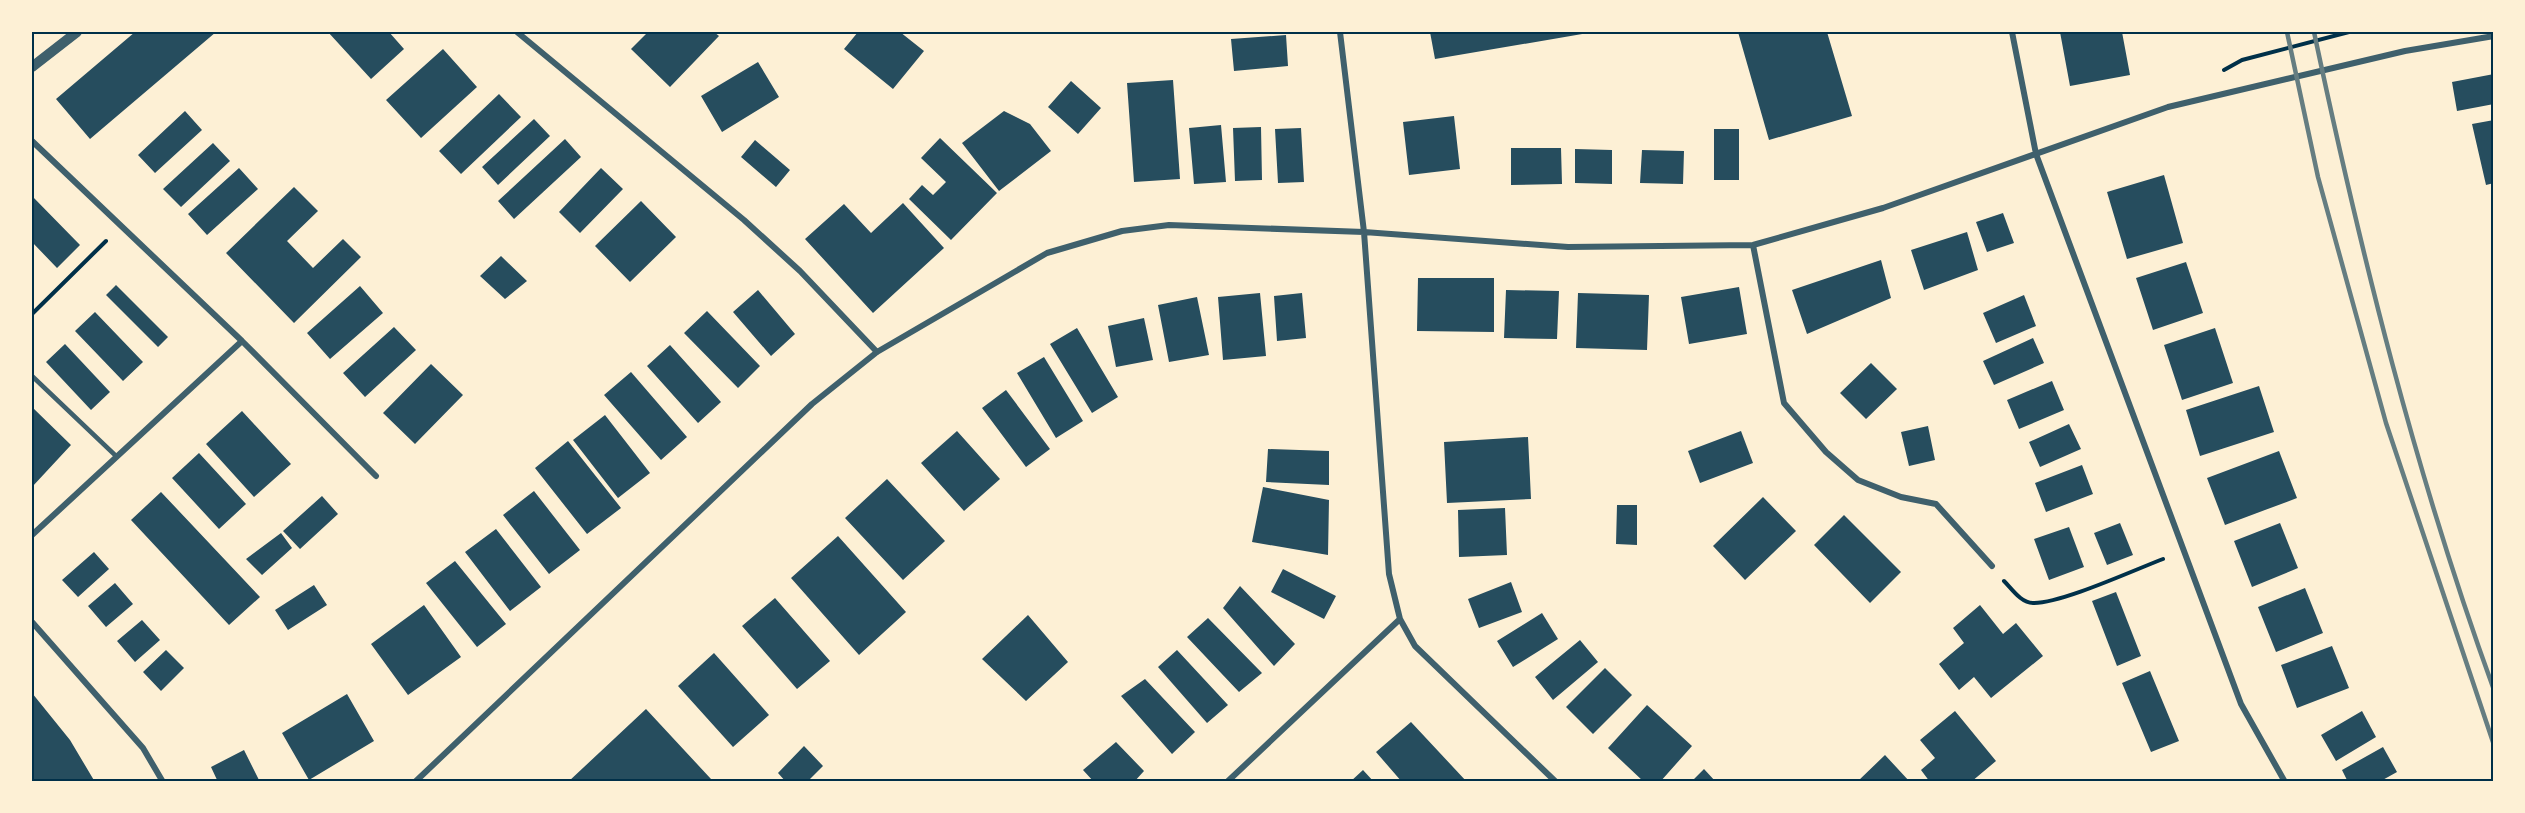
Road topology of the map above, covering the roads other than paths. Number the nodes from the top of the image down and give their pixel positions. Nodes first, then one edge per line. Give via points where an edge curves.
1 (78, 32) edge
2 (517, 32) edge
3 (1340, 32) edge
4 (2012, 32) edge
5 (2493, 36) edge
6 (32, 67) edge
7 (32, 141) edge
8 (2036, 154) junction
9 (1364, 232) junction
10 (1753, 245) junction
11 (242, 340) junction
12 (877, 352) junction
13 (32, 376) edge
14 (116, 456) junction
15 (376, 476) dead end
16 (32, 535) edge
17 (1992, 566) road end
18 (1400, 619) junction
19 (32, 622) edge
20 (163, 782) edge
21 (415, 782) edge
22 (1227, 782) edge
23 (1556, 782) edge
24 (2285, 782) edge

1 - 6 street
2 - 12 street via 744,220 800,271
3 - 9 street
4 - 8 street
5 - 8 street via 2405,51 2168,107
7 - 11 street
8 - 10 street via 1883,208
8 - 24 street via 2241,704
9 - 10 street via 1568,246
9 - 12 street via 1169,225 1122,231 1047,253
9 - 18 street via 1389,574
10 - 17 street via 1784,403 1826,452 1858,480 1901,497 1936,504
11 - 14 street
11 - 15 street
12 - 21 street via 812,404
13 - 14 lane
14 - 16 street
18 - 22 street
18 - 23 street via 1415,646
19 - 20 street via 142,748

